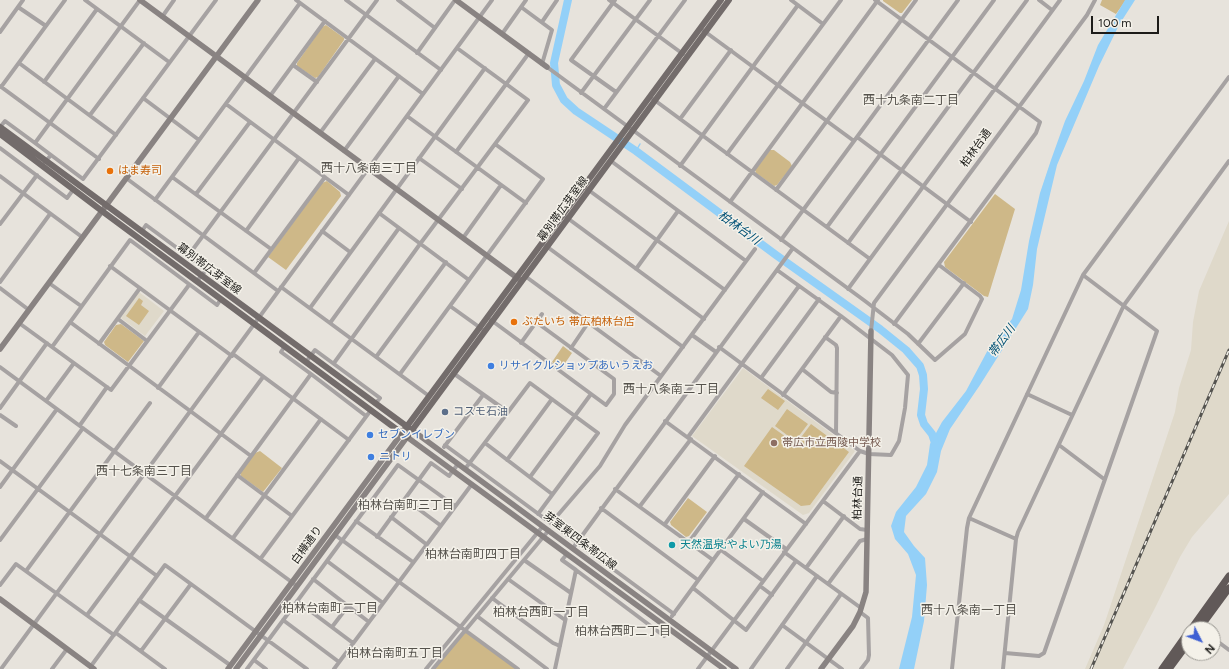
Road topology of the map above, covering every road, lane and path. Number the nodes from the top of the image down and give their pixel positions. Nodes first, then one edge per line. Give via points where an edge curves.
1 (24, 0) edge
2 (65, 0) edge
3 (85, 0) edge
4 (140, 0) edge
5 (174, 0) edge
6 (216, 0) edge
7 (258, 0) edge
8 (346, 0) edge
9 (377, 0) edge
10 (398, 0) edge
11 (456, 0) edge
12 (492, 0) edge
13 (526, 0) edge
14 (558, 0) edge
15 (609, 0) edge
16 (650, 0) edge
17 (685, 0) edge
18 (721, 0) edge
19 (729, 0) edge
20 (791, 0) edge
21 (841, 0) edge
22 (877, 0) edge
23 (916, 0) edge
24 (958, 0) edge
25 (994, 0) edge
26 (1027, 0) edge
27 (1039, 0) edge
28 (1060, 0) edge
29 (1088, 0) edge
30 (298, 1) edge
31 (614, 2) edge
32 (1094, 2) edge
33 (798, 5) junction
34 (18, 7) junction
35 (521, 7) junction
36 (97, 9) junction
37 (1052, 10) junction
38 (366, 15) junction
39 (162, 17) junction
40 (479, 18) junction
41 (635, 19) junction
42 (902, 20) junction
43 (324, 21) junction
44 (542, 22) junction
45 (823, 24) junction
46 (46, 26) junction
47 (121, 26) junction
48 (435, 28) junction
49 (703, 30) junction
50 (0, 32) edge
51 (502, 34) junction
52 (189, 36) junction
53 (658, 36) junction
54 (348, 39) junction
55 (929, 39) junction
56 (144, 43) junction
57 (457, 48) junction
58 (731, 50) junction
59 (417, 52) junction
60 (529, 53) junction
61 (682, 53) junction
62 (216, 56) junction
63 (687, 56) junction
64 (952, 56) junction
65 (375, 59) junction
66 (169, 62) junction
67 (19, 63) junction
68 (293, 65) junction
69 (545, 66) junction
70 (753, 66) junction
71 (485, 68) junction
72 (440, 70) junction
73 (974, 72) junction
74 (399, 76) junction
75 (594, 76) junction
76 (245, 77) junction
77 (1229, 77) edge
78 (44, 82) junction
79 (317, 82) junction
80 (506, 84) junction
81 (778, 84) junction
82 (1, 86) edge
83 (995, 88) junction
84 (616, 92) junction
85 (582, 93) junction
86 (423, 94) junction
87 (270, 96) junction
88 (649, 97) junction
89 (143, 98) junction
90 (68, 99) junction
91 (655, 101) junction
92 (802, 103) junction
93 (226, 104) junction
94 (1019, 106) junction
95 (604, 109) junction
96 (293, 113) junction
97 (90, 115) junction
98 (407, 116) junction
99 (170, 118) junction
100 (680, 119) junction
101 (827, 121) junction
102 (250, 122) junction
103 (50, 123) junction
104 (0, 127) edge
105 (628, 131) junction
106 (320, 133) junction
107 (0, 134) edge
108 (116, 135) junction
109 (702, 135) junction
110 (435, 136) junction
111 (274, 139) junction
112 (856, 139) junction
113 (199, 140) junction
114 (35, 143) junction
115 (495, 144) junction
116 (619, 144) junction
117 (0, 148) edge
118 (344, 151) junction
119 (456, 152) junction
120 (727, 154) junction
121 (51, 155) junction
122 (880, 155) junction
123 (299, 158) junction
124 (419, 158) junction
125 (99, 159) junction
126 (611, 161) junction
127 (1229, 162) edge
128 (44, 163) junction
129 (680, 166) junction
130 (368, 168) junction
131 (477, 168) junction
132 (902, 170) junction
133 (752, 172) junction
134 (37, 175) junction
135 (0, 176) edge
136 (172, 177) junction
137 (325, 177) junction
138 (126, 178) junction
139 (501, 185) junction
140 (923, 186) junction
141 (586, 188) junction
142 (396, 189) junction
143 (462, 189) junction
144 (73, 190) junction
145 (776, 190) junction
146 (23, 193) junction
147 (196, 194) junction
148 (349, 194) junction
149 (155, 200) junction
150 (730, 202) junction
151 (526, 203) junction
152 (107, 204) junction
153 (947, 204) junction
154 (803, 210) junction
155 (102, 211) junction
156 (678, 211) junction
157 (221, 212) junction
158 (378, 213) junction
159 (50, 214) junction
160 (565, 217) junction
161 (439, 220) junction
162 (971, 222) junction
163 (0, 224) edge
164 (827, 227) junction
165 (399, 228) junction
166 (246, 230) junction
167 (142, 231) junction
168 (322, 231) junction
169 (203, 235) junction
170 (82, 237) junction
171 (463, 238) junction
172 (657, 240) junction
173 (781, 240) junction
174 (156, 242) junction
175 (848, 243) junction
176 (420, 244) junction
177 (545, 245) junction
178 (152, 248) junction
179 (793, 248) junction
180 (271, 249) junction
181 (755, 249) dead end
182 (350, 252) junction
183 (148, 254) junction
184 (188, 256) junction
185 (487, 256) junction
186 (870, 259) junction
187 (746, 261) junction
188 (446, 262) junction
189 (939, 265) junction
190 (110, 266) junction
191 (636, 269) junction
192 (777, 270) junction
193 (254, 273) junction
194 (202, 275) junction
195 (1083, 275) junction
196 (521, 279) junction
197 (469, 280) junction
198 (197, 281) junction
199 (0, 282) edge
200 (49, 283) junction
201 (964, 283) junction
202 (189, 285) junction
203 (799, 286) junction
204 (281, 287) junction
205 (0, 288) edge
206 (140, 288) junction
207 (848, 289) junction
208 (725, 290) junction
209 (278, 291) junction
210 (221, 299) junction
211 (819, 299) junction
212 (1124, 305) junction
213 (82, 306) junction
214 (450, 306) junction
215 (872, 307) junction
216 (310, 308) junction
217 (29, 310) junction
218 (170, 310) junction
219 (542, 314) dead end
220 (841, 316) junction
221 (259, 318) junction
222 (118, 319) junction
223 (490, 319) junction
224 (704, 319) junction
225 (70, 322) junction
226 (536, 322) junction
227 (19, 323) junction
228 (330, 323) junction
229 (588, 323) junction
230 (254, 324) junction
231 (894, 324) junction
232 (482, 329) junction
233 (871, 331) joint
234 (199, 332) junction
235 (692, 335) junction
236 (825, 337) junction
237 (871, 338) junction
238 (352, 339) junction
239 (147, 341) junction
240 (47, 343) junction
241 (521, 343) junction
242 (99, 344) junction
243 (918, 344) junction
244 (285, 346) junction
245 (52, 347) junction
246 (683, 347) junction
247 (719, 347) junction
248 (571, 348) junction
249 (0, 349) edge
250 (716, 352) junction
251 (232, 355) junction
252 (310, 356) junction
253 (376, 357) junction
254 (306, 362) junction
255 (74, 363) junction
256 (334, 364) junction
257 (742, 364) junction
258 (129, 366) junction
259 (0, 367) edge
260 (448, 370) junction
261 (802, 370) junction
262 (311, 374) junction
263 (400, 374) junction
264 (454, 374) junction
265 (661, 376) junction
266 (263, 377) junction
267 (761, 378) junction
268 (19, 381) junction
269 (107, 387) junction
270 (158, 388) junction
271 (355, 388) junction
272 (837, 393) junction
273 (350, 394) junction
274 (591, 394) junction
275 (783, 394) junction
276 (1027, 394) junction
277 (483, 395) junction
278 (429, 396) junction
279 (293, 399) junction
280 (552, 399) junction
281 (346, 400) junction
282 (46, 401) junction
283 (150, 403) dead end
284 (376, 404) junction
285 (0, 408) edge
286 (57, 409) junction
287 (371, 410) junction
288 (191, 412) junction
289 (508, 412) junction
290 (0, 415) edge
291 (1072, 415) junction
292 (366, 416) junction
293 (575, 416) junction
294 (321, 419) junction
295 (665, 420) junction
296 (16, 426) dead end
297 (81, 427) junction
298 (410, 428) junction
299 (836, 433) junction
300 (221, 434) junction
301 (405, 435) junction
302 (690, 438) junction
303 (349, 440) junction
304 (485, 443) junction
305 (445, 445) junction
306 (1059, 445) junction
307 (114, 451) junction
308 (441, 451) junction
309 (860, 451) junction
310 (869, 454) junction
311 (250, 456) junction
312 (715, 456) junction
313 (507, 460) junction
314 (0, 461) edge
315 (469, 463) junction
316 (458, 464) junction
317 (465, 469) junction
318 (12, 470) junction
319 (453, 470) junction
320 (145, 474) junction
321 (739, 474) junction
322 (237, 475) junction
323 (530, 477) junction
324 (1104, 479) junction
325 (419, 480) junction
326 (472, 484) junction
327 (0, 487) edge
328 (38, 489) junction
329 (615, 489) junction
330 (763, 492) junction
331 (552, 494) junction
332 (175, 496) junction
333 (264, 496) junction
334 (405, 499) junction
335 (823, 501) junction
336 (454, 506) junction
337 (640, 506) junction
338 (601, 508) junction
339 (69, 512) junction
340 (538, 514) junction
341 (292, 516) junction
342 (844, 516) junction
343 (391, 517) junction
344 (206, 518) junction
345 (969, 518) junction
346 (744, 519) junction
347 (356, 521) junction
348 (551, 523) junction
349 (664, 524) junction
350 (806, 524) junction
351 (440, 525) junction
352 (543, 526) junction
353 (549, 530) junction
354 (867, 530) junction
355 (538, 532) junction
356 (100, 534) junction
357 (335, 535) junction
358 (377, 536) junction
359 (544, 536) junction
360 (233, 538) junction
361 (868, 539) junction
362 (0, 540) edge
363 (342, 540) junction
364 (1016, 540) junction
365 (689, 542) junction
366 (577, 543) junction
367 (426, 544) junction
368 (572, 548) junction
369 (721, 550) junction
370 (785, 551) junction
371 (567, 554) junction
372 (131, 557) junction
373 (261, 558) junction
374 (524, 560) junction
375 (713, 560) junction
376 (327, 561) junction
377 (796, 561) junction
378 (413, 562) junction
379 (806, 568) junction
380 (576, 570) junction
381 (26, 571) junction
382 (157, 576) junction
383 (817, 576) junction
384 (1229, 576) edge
385 (624, 577) junction
386 (508, 578) junction
387 (313, 579) junction
388 (698, 580) junction
389 (763, 581) junction
390 (292, 582) junction
391 (398, 582) junction
392 (619, 583) junction
393 (191, 584) junction
394 (828, 584) junction
395 (0, 585) edge
396 (297, 586) junction
397 (760, 586) junction
398 (693, 588) junction
399 (1229, 588) edge
400 (614, 589) junction
401 (57, 593) junction
402 (571, 593) junction
403 (841, 594) junction
404 (772, 595) junction
405 (492, 598) junction
406 (139, 600) junction
407 (1, 602) edge
408 (297, 602) junction
409 (383, 603) junction
410 (348, 606) junction
411 (861, 610) junction
412 (674, 614) junction
413 (87, 615) junction
414 (477, 616) junction
415 (165, 619) junction
416 (283, 620) junction
417 (565, 620) junction
418 (669, 620) junction
419 (734, 620) junction
420 (1200, 621) edge
421 (1201, 621) edge
422 (369, 622) junction
423 (34, 625) junction
424 (782, 625) junction
425 (332, 627) junction
426 (460, 627) junction
427 (669, 629) junction
428 (465, 630) junction
429 (115, 634) junction
430 (258, 634) junction
431 (268, 640) junction
432 (353, 643) junction
433 (807, 643) junction
434 (1181, 645) edge
435 (560, 646) junction
436 (67, 649) junction
437 (142, 651) junction
438 (711, 651) junction
439 (1005, 653) junction
440 (1181, 653) edge
441 (707, 657) junction
442 (828, 659) junction
443 (254, 660) junction
444 (339, 662) junction
445 (229, 667) edge
446 (93, 668) edge
447 (1, 669) edge
448 (52, 669) edge
449 (165, 669) edge
450 (236, 669) edge
451 (247, 669) edge
452 (266, 669) edge
453 (307, 669) edge
454 (334, 669) edge
455 (426, 669) edge
456 (433, 669) edge
457 (518, 669) edge
458 (547, 669) edge
459 (555, 669) edge
460 (698, 669) edge
461 (724, 669) edge
462 (736, 669) edge
463 (750, 669) edge
464 (787, 669) edge
465 (821, 669) edge
466 (842, 669) edge
467 (862, 669) edge
468 (952, 669) edge
469 (1003, 669) edge
470 (1162, 669) edge
471 (1169, 669) edge

1 - 34 street
2 - 46 street
3 - 36 street
4 - 39 street
4 - 47 street
5 - 39 street
6 - 52 street
7 - 62 street
8 - 38 street
9 - 38 street
10 - 48 street
11 - 40 street
11 - 48 street
12 - 40 street
13 - 35 street
14 - 44 street
15 - 31 street
16 - 41 street
17 - 53 street
18 - 49 main road, 幕別帯広芽室線
19 - 49 main road, 幕別帯広芽室線
20 - 33 street
21 - 45 street
22 - 42 street
22 - 92 street
23 - 42 street
24 - 55 street
25 - 64 street
26 - 73 street
27 - 37 street
28 - 37 street
29 - 32 street
30 - 43 street
30 - 76 street
31 - 41 street
31 - 75 street via 570,60
32 - 94 street, 柏林台通
33 - 45 street
33 - 70 street
34 - 46 street
34 - 50 street
35 - 44 street
35 - 51 street
36 - 47 street
36 - 78 street
37 - 83 street
38 - 54 street
38 - 59 street
39 - 52 street
40 - 51 street
40 - 57 street
41 - 53 street
41 - 75 street
42 - 55 street
42 - 101 street
43 - 54 street
43 - 68 street
44 - 69 street via 552,30
45 - 81 street
46 - 67 street
47 - 56 street
47 - 90 street
48 - 59 street
49 - 58 street
49 - 61 main road, 幕別帯広芽室線
49 - 63 main road, 幕別帯広芽室線
51 - 60 street
52 - 62 street
52 - 66 street
53 - 61 street
53 - 84 street
54 - 65 street
54 - 79 street
55 - 64 street
55 - 112 street
56 - 66 street
56 - 97 street
57 - 71 street
57 - 72 street
58 - 70 street
58 - 100 street
59 - 72 street
60 - 69 street
60 - 80 street
61 - 63 street
61 - 88 main road, 幕別帯広芽室線
62 - 76 street
62 - 99 street
63 - 91 main road, 幕別帯広芽室線
64 - 73 street
64 - 122 street
65 - 74 street
65 - 106 street
66 - 89 street
67 - 78 street
67 - 82 street
68 - 79 street
68 - 87 street
69 - 85 street
70 - 81 street
70 - 109 street
71 - 80 street
71 - 110 street
72 - 86 street
73 - 83 street
73 - 132 street
74 - 86 street
74 - 118 street
75 - 84 street
75 - 85 street
76 - 87 street
76 - 93 street
77 - 195 street
78 - 90 street
79 - 96 street
80 - 115 street via 528,100
80 - 119 street
81 - 92 street
81 - 120 street
82 - 103 street
83 - 94 street
83 - 140 street
84 - 95 street
85 - 95 street
86 - 98 street
87 - 96 street
88 - 91 street
88 - 105 main road, 幕別帯広芽室線
89 - 99 street
89 - 108 street
90 - 97 street
90 - 103 street
91 - 100 street
91 - 105 main road, 幕別帯広芽室線
92 - 101 street
92 - 133 street
93 - 102 street
93 - 113 street
94 - 153 street, 柏林台通
94 - 162 street via 1040,122 1036,133
95 - 105 street
96 - 106 street
96 - 111 street
97 - 108 street
98 - 110 street
98 - 130 street
99 - 113 street
99 - 138 street
100 - 109 street
101 - 112 street
101 - 145 street
102 - 111 street
102 - 147 street
103 - 114 street
103 - 125 street
104 - 114 street via 5,121
104 - 128 main road, 幕別帯広芽室線
105 - 116 main road, 幕別帯広芽室線
105 - 129 street
106 - 118 street
107 - 128 main road, 幕別帯広芽室線
108 - 125 street
109 - 120 street
109 - 129 street
110 - 119 street
110 - 124 street
111 - 123 street
111 - 157 street
112 - 122 street
112 - 154 street
113 - 136 street
114 - 121 street
115 - 131 street
115 - 151 street via 543,179
116 - 126 main road, 幕別帯広芽室線
116 - 141 main road, 幕別帯広芽室線
117 - 134 street
118 - 130 street
119 - 131 street
120 - 133 street
121 - 125 street via 84,179
121 - 128 street
122 - 132 street
122 - 164 street
123 - 137 street
123 - 166 street
124 - 142 street
124 - 143 street
126 - 141 main road, 幕別帯広芽室線
126 - 156 street
127 - 212 street
128 - 144 main road, 幕別帯広芽室線
128 - 152 main road, 幕別帯広芽室線
129 - 150 street
130 - 142 street
130 - 148 street
131 - 139 street
131 - 143 street
132 - 140 street
132 - 175 street
133 - 145 street
133 - 150 street
134 - 144 street via 67,198
134 - 146 street
135 - 146 street
136 - 147 street
136 - 149 street
137 - 148 street
137 - 180 street
138 - 149 street
138 - 152 street
139 - 151 street
139 - 171 street
140 - 153 street
140 - 186 street
141 - 160 main road, 幕別帯広芽室線
141 - 172 street
142 - 158 street
142 - 161 street
143 - 161 street
144 - 155 main road, 幕別帯広芽室線
145 - 154 street
146 - 159 street
146 - 163 street
147 - 157 street
148 - 168 street
149 - 169 street
150 - 173 street
151 - 185 street
152 - 155 street
152 - 167 main road, 幕別帯広芽室線
153 - 162 street
153 - 215 street, 柏林台通
154 - 164 street
154 - 173 street
155 - 170 street
155 - 178 main road, 幕別帯広芽室線
156 - 172 street
156 - 187 street
157 - 166 street
157 - 169 street
158 - 165 street
158 - 182 street
159 - 170 street
159 - 199 street
160 - 177 main road, 幕別帯広芽室線
160 - 191 street
161 - 171 street
161 - 176 street
162 - 189 street
164 - 175 street
165 - 176 street
165 - 228 street
166 - 180 street
167 - 174 main road, 幕別帯広芽室線
167 - 184 street via 146,225
168 - 182 street
168 - 204 street
169 - 184 street
169 - 193 street
170 - 200 street
171 - 185 street
172 - 191 street
172 - 208 street
173 - 179 street
174 - 178 street
174 - 194 main road, 幕別帯広芽室線
175 - 186 street
176 - 188 street
176 - 238 street
177 - 196 main road, 幕別帯広芽室線
177 - 246 street
178 - 183 street
178 - 198 main road, 幕別帯広芽室線
179 - 192 street
179 - 207 street
180 - 193 street
181 - 187 street
182 - 216 street
183 - 190 street via 130,240
183 - 202 street
184 - 194 street via 206,270
185 - 196 street
185 - 197 street
186 - 207 street
187 - 208 street
188 - 197 street
188 - 253 street
189 - 201 street
189 - 231 street
190 - 206 street
190 - 213 street
191 - 224 street
192 - 203 street
192 - 247 street
193 - 209 street
194 - 198 street
194 - 221 main road, 幕別帯広芽室線
195 - 212 street
195 - 276 street
196 - 223 main road, 幕別帯広芽室線
196 - 229 street
197 - 214 street
198 - 210 main road, 幕別帯広芽室線
200 - 213 street
200 - 217 street
201 - 243 street
201 - 243 street via 982,299 965,334 935,360
202 - 210 street via 217,305
202 - 218 street
203 - 211 street
203 - 257 street
204 - 209 street
204 - 216 street
205 - 217 street
206 - 218 street
206 - 222 street
207 - 215 street
208 - 224 street
209 - 221 street
210 - 230 main road, 幕別帯広芽室線
211 - 220 street
211 - 267 street
212 - 291 street
212 - 324 street via 1157,331
213 - 225 street
214 - 232 street
214 - 263 street
215 - 231 street
215 - 233 street, 柏林台通
216 - 228 street
217 - 227 street
218 - 234 street
218 - 239 street
219 - 226 street
220 - 236 street
220 - 237 street
221 - 230 street
221 - 252 main road, 幕別帯広芽室線
222 - 239 street
222 - 242 street
223 - 232 main road, 幕別帯広芽室線
223 - 241 street
224 - 235 street
225 - 242 street
225 - 245 street
226 - 241 street
226 - 248 street
227 - 240 street
227 - 249 street
228 - 238 street
229 - 248 street
229 - 265 street
230 - 244 main road, 幕別帯広芽室線
230 - 251 street
231 - 243 street
232 - 260 main road, 幕別帯広芽室線
232 - 264 main road, 幕別帯広芽室線
233 - 237 street, 柏林台通
234 - 251 street
234 - 270 street
235 - 246 street
235 - 250 street
236 - 261 street
236 - 272 street via 837,348
237 - 310 street, 柏林台通
237 - 310 street via 892,355 908,375 899,441 891,455
238 - 253 street
238 - 256 street
239 - 258 street
240 - 245 street
240 - 268 street
241 - 274 street
242 - 258 street
244 - 254 main road, 幕別帯広芽室線
244 - 262 street via 281,352
245 - 255 street
246 - 265 street
247 - 250 street
247 - 257 street
248 - 274 street via 614,379 614,394 606,405
250 - 295 street
251 - 266 street
251 - 288 street
252 - 254 street
252 - 256 street via 315,350
252 - 271 main road, 幕別帯広芽室線
253 - 263 street
254 - 273 main road, 幕別帯広芽室線
255 - 269 street
255 - 282 street
256 - 284 street via 380,398
257 - 267 street
257 - 302 street
258 - 269 street via 111,390
258 - 270 street
259 - 268 street
260 - 264 street
260 - 278 main road, 幕別帯広芽室線
261 - 272 street via 831,392
261 - 275 street
262 - 279 street
262 - 281 street
263 - 278 street
264 - 277 street
264 - 298 main road, 幕別帯広芽室線
265 - 348 street via 625,425 600,466
266 - 279 street
266 - 300 street
267 - 275 street
268 - 282 street
268 - 285 street
269 - 297 street
270 - 288 street
271 - 273 street
271 - 284 main road, 幕別帯広芽室線
272 - 299 street
273 - 281 street
273 - 287 main road, 幕別帯広芽室線
274 - 293 street
275 - 299 street
276 - 291 street
276 - 345 street
277 - 289 street
277 - 305 street
278 - 298 main road, 幕別帯広芽室線
279 - 294 street
279 - 311 street
280 - 289 street via 530,383
280 - 293 street
280 - 313 street
281 - 292 street
282 - 286 street
283 - 307 street
284 - 298 main road, 幕別帯広芽室線
286 - 297 street
286 - 318 street
287 - 292 street
287 - 301 main road, 幕別帯広芽室線
288 - 300 street
288 - 320 street
289 - 304 street
290 - 296 street
291 - 306 street
292 - 303 street
293 - 323 street
293 - 331 street via 598,433
294 - 303 street
294 - 333 street
295 - 302 street
295 - 329 street
297 - 307 street
297 - 328 street
298 - 301 main road, 幕別帯広芽室線
298 - 308 street, 芽室東四条帯広線
299 - 309 street
300 - 311 street
300 - 332 street
301 - 319 street, 芽室東四条帯広線
301 - 357 street, 白樺通り
301 - 390 street, 白樺通り
302 - 312 street
302 - 337 street
303 - 341 street
304 - 313 street
304 - 315 street
305 - 308 street
305 - 315 street
306 - 324 street
306 - 364 street
307 - 320 street
307 - 339 street
308 - 316 street, 芽室東四条帯広線
309 - 310 street
309 - 335 street
310 - 354 street, 柏林台通
311 - 322 street
312 - 321 street
312 - 349 street
313 - 323 street
314 - 318 street
315 - 317 street
315 - 340 street
316 - 317 street, 芽室東四条帯広線
316 - 319 street
317 - 352 street, 芽室東四条帯広線
318 - 327 street
318 - 328 street
319 - 325 street via 449,476 431,463
319 - 326 street, 芽室東四条帯広線
320 - 332 street
320 - 356 street
321 - 330 street
321 - 365 street
322 - 333 street
322 - 344 street
323 - 331 street
324 - 439 street via 1044,653 1039,656
325 - 334 street
325 - 336 street
325 - 347 street via 398,465
326 - 336 street
326 - 355 street, 芽室東四条帯広線
328 - 339 street
328 - 362 street
329 - 337 street
329 - 338 street
330 - 346 street
330 - 350 street
331 - 340 street
332 - 344 street
332 - 372 street
333 - 341 street
333 - 360 street
334 - 343 street
334 - 351 street
335 - 342 street
335 - 350 street
336 - 351 street
337 - 349 street
338 - 366 street
338 - 388 street
339 - 356 street
339 - 381 street
340 - 348 street
341 - 373 street
342 - 354 street via 860,529
342 - 379 street
343 - 358 street
343 - 367 street
344 - 360 street
345 - 364 street
345 - 468 street
346 - 369 street
346 - 370 street
347 - 358 street
347 - 363 street
348 - 366 street
349 - 365 street
350 - 370 street
351 - 367 street
352 - 353 street, 芽室東四条帯広線
352 - 355 street
353 - 359 street
353 - 368 street, 芽室東四条帯広線
354 - 361 street, 柏林台通
355 - 359 street, 芽室東四条帯広線
355 - 426 street
356 - 372 street
356 - 401 street
357 - 363 street
357 - 396 street, 白樺通り
358 - 378 street
359 - 371 street, 芽室東四条帯広線
359 - 374 street
360 - 373 street
361 - 394 street via 860,541
361 - 411 street, 柏林台通 via 866,592
363 - 376 street
363 - 391 street
364 - 439 street
365 - 375 street
366 - 368 street
366 - 385 street
367 - 378 street
368 - 392 street, 芽室東四条帯広線
369 - 375 street
369 - 389 street
370 - 377 street
370 - 389 street
371 - 380 street via 562,560
371 - 400 street, 芽室東四条帯広線
372 - 382 street
372 - 413 street
373 - 390 street
374 - 386 street
374 - 402 street
375 - 388 street
376 - 387 street
376 - 409 street
377 - 379 street
377 - 404 street
378 - 391 street
379 - 383 street
380 - 402 street
380 - 427 street via 664,636
381 - 395 street via 16,564
381 - 401 street
382 - 393 street via 165,565
382 - 406 street
383 - 394 street
383 - 424 street
384 - 420 highway
385 - 392 street
385 - 412 street
386 - 405 street
386 - 417 street
387 - 408 street
387 - 410 street
388 - 398 street
389 - 397 street
390 - 396 street
390 - 430 street, 白樺通り
391 - 409 street
391 - 426 street
392 - 400 street
392 - 418 street, 芽室東四条帯広線
393 - 415 street
393 - 430 street
394 - 403 street
396 - 430 street, 白樺通り
397 - 404 street
397 - 419 street
398 - 412 street
398 - 419 street
399 - 421 highway
400 - 427 street, 芽室東四条帯広線
401 - 413 street
401 - 423 street
402 - 417 street
403 - 411 street
403 - 433 street
404 - 419 street via 746,630
405 - 414 street
405 - 435 street
406 - 415 street
406 - 429 street
407 - 423 street
408 - 416 street
408 - 425 street
409 - 422 street
410 - 422 street
410 - 425 street
411 - 442 street, 柏林台通
411 - 467 street via 868,618 869,655
412 - 418 street
413 - 429 street
414 - 428 street
414 - 458 street
415 - 437 street
415 - 445 street
416 - 431 street
416 - 444 street
417 - 435 street
418 - 438 street, 芽室東四条帯広線
419 - 438 street
422 - 432 street
423 - 436 street
423 - 447 street
424 - 433 street
424 - 463 street
425 - 432 street
426 - 428 street
426 - 455 street
427 - 441 street, 芽室東四条帯広線
428 - 456 street
428 - 457 street
429 - 437 street
429 - 446 street
430 - 431 street
430 - 445 street, 白樺通り
430 - 450 street, 白樺通り
431 - 443 street
431 - 453 street
432 - 444 street
433 - 442 street
433 - 464 street
434 - 470 highway
435 - 459 street
436 - 446 street
436 - 448 street
437 - 449 street
438 - 441 street
438 - 462 street, 芽室東四条帯広線
439 - 469 street
440 - 471 highway
441 - 460 street
441 - 461 street, 芽室東四条帯広線
442 - 465 street, 柏林台通
442 - 466 street
443 - 451 street
443 - 452 street
444 - 454 street

